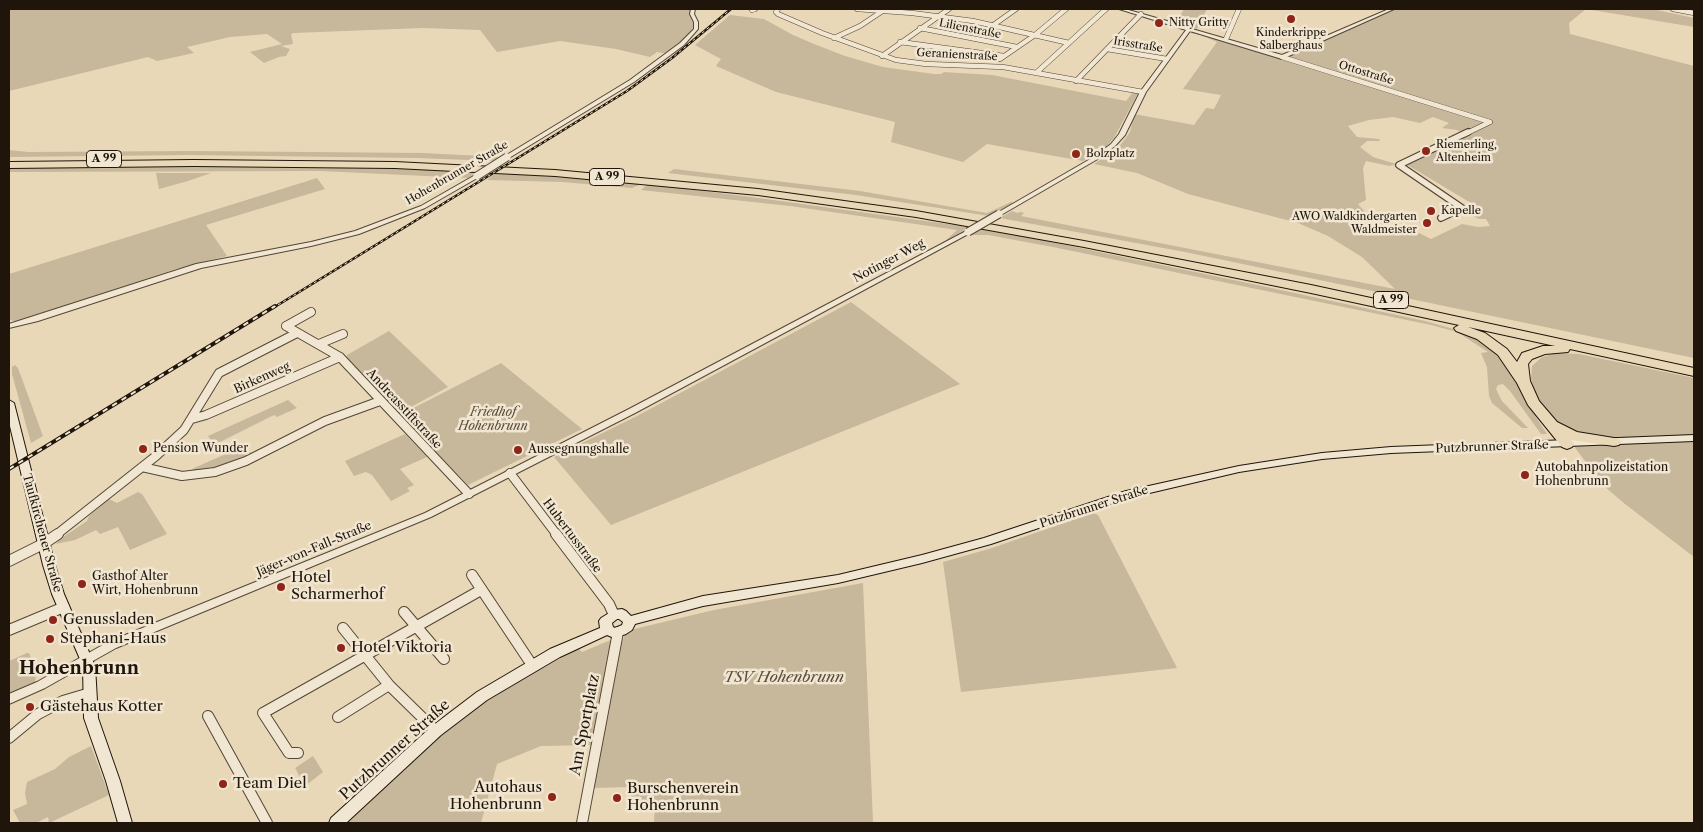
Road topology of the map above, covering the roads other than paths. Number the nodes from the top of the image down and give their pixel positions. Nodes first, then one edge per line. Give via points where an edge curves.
1 (693, 9) edge
2 (857, 9) edge
3 (949, 9) edge
4 (1016, 9) edge
5 (1066, 9) edge
6 (1106, 9) edge
7 (1121, 9) edge
8 (1239, 9) edge
9 (1392, 9) edge
10 (1673, 9) edge
11 (884, 10) edge
12 (778, 11) edge
13 (1140, 12) edge
14 (1694, 14) edge
15 (938, 16) junction
16 (992, 26) junction
17 (920, 28) junction
18 (1190, 28) junction
19 (1033, 36) junction
20 (834, 38) junction
21 (1226, 39) junction
22 (900, 42) junction
23 (1069, 43) junction
24 (1017, 47) junction
25 (1106, 49) junction
26 (882, 56) junction
27 (1004, 56) junction
28 (1282, 57) junction
29 (1167, 59) junction
30 (993, 66) junction
31 (1036, 73) junction
32 (1076, 81) junction
33 (1142, 92) junction
34 (9, 160) edge
35 (9, 165) edge
36 (1441, 218) dead end
37 (1402, 309) junction
38 (311, 312) dead end
39 (12, 327) edge
40 (297, 333) junction
41 (343, 334) dead end
42 (319, 344) junction
43 (1602, 352) junction
44 (340, 357) junction
45 (1694, 364) edge
46 (1694, 372) edge
47 (1524, 383) junction
48 (380, 401) junction
49 (9, 403) edge
50 (192, 419) junction
51 (1550, 423) junction
52 (1694, 438) edge
53 (1614, 442) junction
54 (1567, 444) junction
55 (546, 455) joint
56 (142, 467) junction
57 (510, 473) junction
58 (469, 494) junction
59 (43, 544) junction
60 (9, 561) edge
61 (472, 575) dead end
62 (481, 590) junction
63 (64, 607) junction
64 (404, 612) dead end
65 (614, 615) junction
66 (629, 621) junction
67 (416, 626) junction
68 (343, 628) dead end
69 (9, 630) edge
70 (612, 631) junction
71 (364, 655) junction
72 (86, 658) junction
73 (444, 659) dead end
74 (532, 665) junction
75 (389, 685) junction
76 (90, 692) junction
77 (9, 700) edge
78 (208, 716) dead end
79 (338, 717) dead end
80 (436, 731) junction
81 (9, 738) edge
82 (298, 753) dead end
83 (125, 823) edge
84 (267, 823) edge
85 (336, 823) edge
86 (582, 823) edge

1 - 39 street, Hohenbrunner Straße, bridge via 696,29 682,44 632,81 423,207 357,233 200,266
2 - 11 street
3 - 15 street
4 - 16 street
5 - 19 street
6 - 23 street
7 - 13 street, Ottostraße
8 - 21 street
9 - 28 street
10 - 14 street
11 - 15 street
11 - 20 street
12 - 20 street, Geranienstraße
13 - 18 street, Ottostraße
13 - 25 street
15 - 16 street
15 - 17 street
16 - 19 street
17 - 22 street
17 - 24 street, Lilienstraße
18 - 21 street, Ottostraße
18 - 29 street, Notinger Weg
19 - 23 street
19 - 24 street
20 - 26 street, Geranienstraße
21 - 28 street, Ottostraße
22 - 26 street
22 - 27 street
23 - 31 street
24 - 27 street
25 - 29 street, Irisstraße
25 - 32 street
26 - 30 street, Geranienstraße via 918,63
27 - 30 street
28 - 36 street, Ottostraße via 1490,122 1399,165 1462,208
29 - 33 street, Notinger Weg
30 - 31 street, Geranienstraße
31 - 32 street, Geranienstraße
32 - 33 street, Geranienstraße
33 - 55 street, Notinger Weg, bridge via 1122,135 1107,150 968,232
34 - 45 highway, A 99 via 397,160 559,168 762,187 920,209 1096,240
35 - 37 highway, A 99 via 395,165 546,172 701,186 976,224
37 - 43 highway, A 99
37 - 47 highway via 1481,336 1503,352
38 - 40 street via 286,326
40 - 42 street, Andreasstiftstraße
40 - 50 street via 219,373
41 - 42 street
42 - 44 street, Andreasstiftstraße
43 - 46 highway, A 99
43 - 47 highway via 1559,349 1533,352 1522,364
44 - 48 street, Andreasstiftstraße
44 - 50 street, Birkenweg
47 - 51 highway
48 - 56 street via 318,424 252,458 215,472 182,476
48 - 58 street, Andreasstiftstraße
49 - 59 main road, Taufkirchener Straße
50 - 56 street via 174,440
51 - 53 highway via 1574,436
51 - 54 highway
52 - 53 main road, Putzbrunner Straße
53 - 54 main road, Putzbrunner Straße
54 - 66 main road, Putzbrunner Straße via 1391,450 1239,468 1131,493 987,541 914,561 815,583 703,601
55 - 57 street, Jäger-von-Fall-Straße
56 - 59 street
57 - 58 street, Jäger-von-Fall-Straße
57 - 65 street, Hubertusstraße
58 - 72 street, Jäger-von-Fall-Straße via 393,530
59 - 60 street
59 - 63 main road, Taufkirchener Straße
61 - 62 street
62 - 67 street
62 - 74 street
63 - 69 street
63 - 72 main road, Taufkirchener Straße
64 - 67 street
65 - 66 main road via 622,614
65 - 70 main road via 605,622
66 - 70 main road, Putzbrunner Straße via 628,627
67 - 71 street
67 - 73 street
68 - 71 street
70 - 74 main road, Putzbrunner Straße
70 - 86 street, Am Sportplatz
71 - 75 street
71 - 82 street via 263,713 289,752
72 - 76 main road
72 - 77 street, Jäger-von-Fall-Straße
74 - 80 main road, Putzbrunner Straße via 482,696
75 - 79 street
75 - 80 street
76 - 81 street via 38,714
76 - 83 main road via 91,718
78 - 84 street
80 - 85 main road, Putzbrunner Straße

